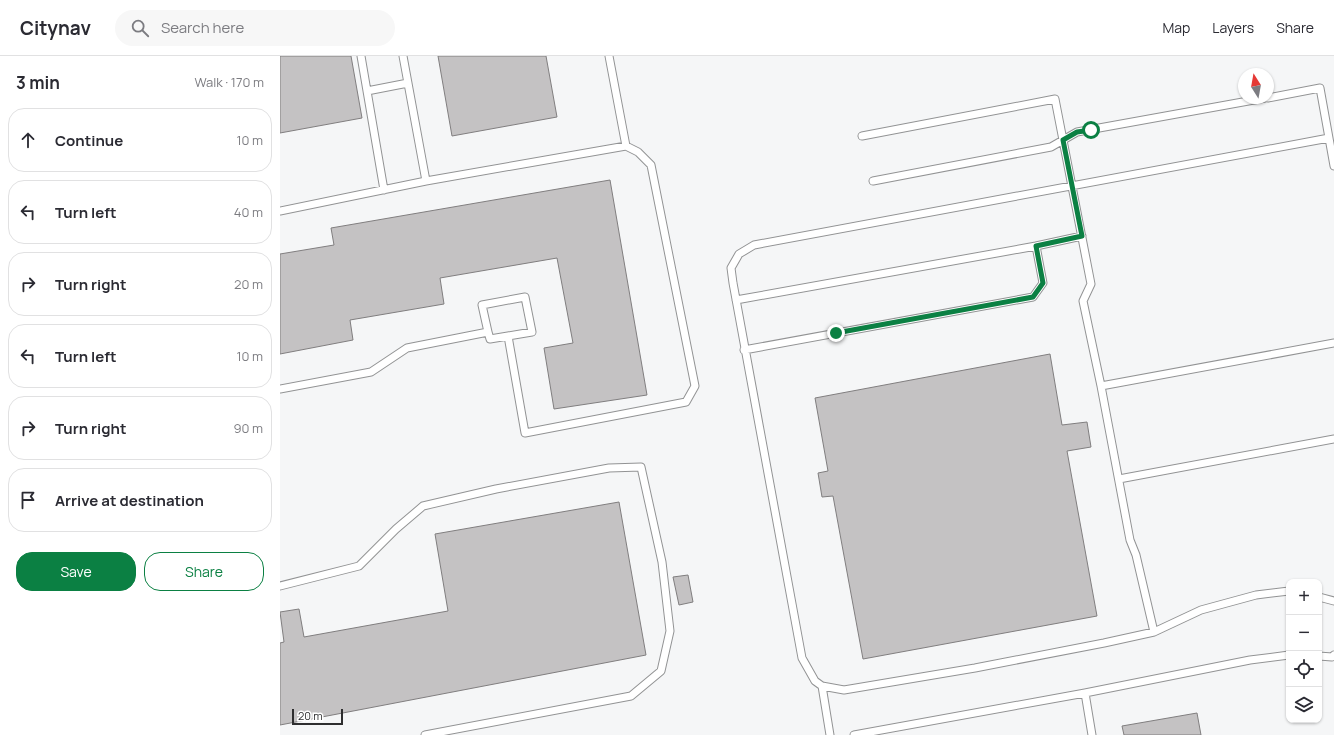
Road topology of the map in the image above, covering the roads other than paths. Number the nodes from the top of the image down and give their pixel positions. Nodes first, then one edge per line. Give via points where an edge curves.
1 (361, 56) edge
2 (403, 56) edge
3 (609, 56) edge
4 (408, 83) junction
5 (367, 91) junction
6 (1274, 97) edge
7 (1238, 103) edge
8 (862, 136) dead end
9 (1329, 138) junction
10 (1063, 140) junction
11 (626, 146) junction
12 (1334, 166) edge
13 (426, 181) junction
14 (873, 181) dead end
15 (1072, 187) junction
16 (384, 190) junction
17 (280, 211) edge
18 (1082, 236) junction
19 (1036, 246) junction
20 (736, 300) junction
21 (488, 332) junction
22 (508, 336) junction
23 (1334, 343) edge
24 (744, 350) junction
25 (1101, 386) junction
26 (280, 389) edge
27 (1334, 439) edge
28 (1119, 479) junction
29 (280, 586) edge
30 (1286, 591) edge
31 (1322, 599) edge
32 (1334, 601) edge
33 (1154, 632) junction
34 (1286, 655) edge
35 (1322, 656) edge
36 (1333, 656) edge
37 (822, 686) junction
38 (1085, 692) junction
39 (425, 735) edge
40 (830, 735) edge
41 (854, 735) edge
42 (1092, 735) edge

1 - 5 lane
2 - 4 lane
3 - 11 lane
4 - 5 lane
4 - 13 lane
5 - 16 lane
6 - 9 lane via 1320,88
7 - 10 lane via 1077,132
8 - 10 lane via 1055,99
9 - 12 lane
9 - 15 lane
10 - 14 lane via 1051,147
10 - 15 lane
11 - 13 lane
11 - 22 lane via 638,152 651,165 695,386 686,402 525,433
13 - 16 lane
15 - 18 lane
15 - 20 lane via 754,245 739,254 731,268
16 - 17 lane
18 - 19 lane
18 - 25 lane via 1091,284 1083,302
19 - 20 lane
19 - 24 lane via 1043,283 1033,297
20 - 24 lane
21 - 22 lane via 490,339
21 - 22 lane via 482,305 525,297 532,332
21 - 26 lane via 407,348 371,372
23 - 25 lane
24 - 37 lane via 802,658 815,681
25 - 28 lane
27 - 28 lane
28 - 33 lane via 1130,540 1136,555
29 - 39 lane via 359,566 423,506 496,489 609,468 641,467 662,562 670,631 661,671 631,696
30 - 33 lane via 1256,595 1201,610
31 - 32 lane
33 - 37 lane via 975,668 844,690
34 - 38 lane
35 - 36 lane
37 - 40 lane
38 - 41 lane
38 - 42 lane

